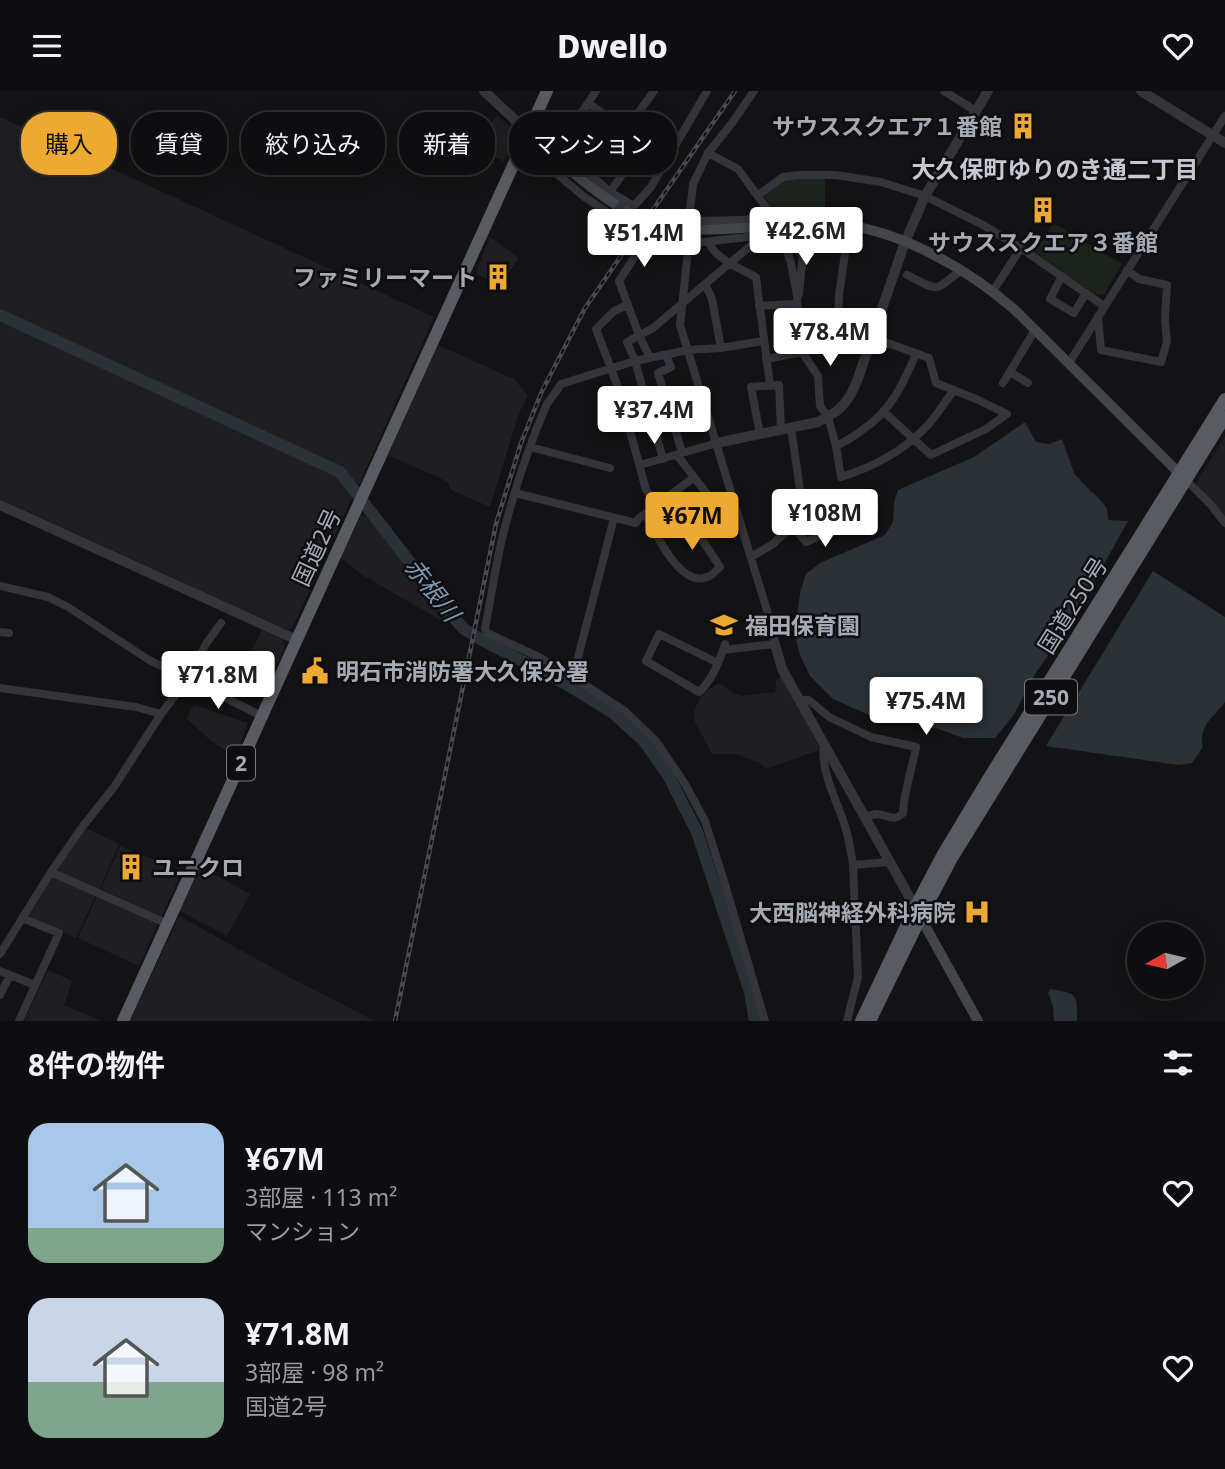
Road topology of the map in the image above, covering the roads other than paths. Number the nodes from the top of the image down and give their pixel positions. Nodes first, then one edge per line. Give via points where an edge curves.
1 (484, 91) edge
2 (547, 91) edge
3 (596, 91) edge
4 (654, 91) edge
5 (707, 91) edge
6 (754, 91) edge
7 (944, 91) edge
8 (988, 91) edge
9 (1141, 91) edge
10 (588, 103) junction
11 (976, 111) junction
12 (537, 112) edge
13 (582, 112) edge
14 (601, 112) edge
15 (639, 112) edge
16 (1225, 116) edge
17 (509, 120) edge
18 (1212, 135) junction
19 (677, 143) edge
20 (1225, 143) edge
21 (708, 153) junction
22 (509, 173) edge
23 (562, 175) edge
24 (581, 175) edge
25 (588, 175) edge
26 (622, 175) edge
27 (658, 175) edge
28 (610, 192) junction
29 (758, 195) junction
30 (925, 196) junction
31 (625, 201) junction
32 (634, 211) junction
33 (773, 217) junction
34 (690, 221) junction
35 (832, 224) junction
36 (849, 226) junction
37 (669, 228) tunnel mouth
38 (805, 232) junction
39 (656, 235) junction
40 (782, 235) junction
41 (759, 236) junction
42 (689, 241) junction
43 (905, 242) junction
44 (709, 243) junction
45 (1021, 247) junction
46 (730, 264) junction
47 (961, 270) junction
48 (1127, 270) junction
49 (907, 275) dead end
50 (1062, 276) junction
51 (705, 284) junction
52 (993, 291) junction
53 (1086, 293) junction
54 (797, 300) junction
55 (682, 302) junction
56 (627, 305) junction
57 (759, 306) junction
58 (1104, 306) junction
59 (1098, 316) junction
60 (838, 325) junction
61 (1035, 330) junction
62 (799, 331) junction
63 (639, 335) junction
64 (873, 337) junction
65 (763, 341) junction
66 (721, 348) junction
67 (688, 350) junction
68 (802, 352) junction
69 (916, 354) junction
70 (666, 355) junction
71 (650, 358) junction
72 (766, 359) junction
73 (635, 361) junction
74 (1069, 363) junction
75 (611, 367) junction
76 (1010, 372) junction
77 (1003, 383) dead end
78 (1028, 383) dead end
79 (770, 385) junction
80 (954, 390) junction
81 (1225, 399) edge
82 (884, 412) junction
83 (828, 417) junction
84 (1225, 417) edge
85 (786, 429) junction
86 (760, 434) junction
87 (913, 438) junction
88 (717, 443) junction
89 (836, 446) junction
90 (530, 447) junction
91 (680, 454) junction
92 (663, 459) junction
93 (640, 465) junction
94 (610, 468) dead end
95 (1182, 476) junction
96 (693, 478) junction
97 (515, 492) junction
98 (0, 505) edge
99 (657, 505) junction
100 (874, 507) dead end
101 (645, 515) junction
102 (614, 518) junction
103 (845, 520) junction
104 (1225, 523) edge
105 (792, 526) junction
106 (751, 557) junction
107 (0, 586) edge
108 (221, 623) dead end
109 (297, 640) junction
110 (775, 644) junction
111 (718, 663) junction
112 (573, 677) junction
113 (187, 680) junction
114 (0, 688) edge
115 (799, 700) junction
116 (161, 714) junction
117 (262, 716) junction
118 (829, 765) junction
119 (864, 817) junction
120 (888, 862) junction
121 (853, 865) junction
122 (51, 872) junction
123 (918, 912) junction
124 (22, 918) junction
125 (168, 924) junction
126 (0, 954) edge
127 (0, 971) edge
128 (9, 975) junction
129 (35, 985) junction
130 (0, 995) edge
131 (19, 1021) edge
132 (123, 1021) edge
133 (765, 1021) edge
134 (847, 1021) edge
135 (861, 1021) edge
136 (870, 1021) edge
137 (978, 1021) edge

1 - 17 street
2 - 12 highway, 国道2号 / 2
3 - 10 street
4 - 15 street
5 - 19 street
6 - 21 street
7 - 11 street
8 - 11 street
9 - 18 street
10 - 13 street
10 - 14 street
11 - 30 street
16 - 18 street
18 - 20 street
18 - 48 street
21 - 29 street via 738,169
21 - 34 street via 693,184
22 - 109 highway, 国道2号 / 2
23 - 31 street, bridge via 613,216
24 - 32 main road via 614,205
25 - 28 street
26 - 28 street
27 - 32 street
28 - 31 street
29 - 30 street via 783,177 817,174 881,181
29 - 33 street
30 - 43 street
30 - 45 street
31 - 32 street
33 - 34 street
33 - 35 street
34 - 39 street via 666,220
34 - 42 street, bridge
35 - 36 main road
35 - 37 main road
35 - 38 street
36 - 43 main road
36 - 60 street
38 - 40 street
38 - 54 street
39 - 42 street
39 - 56 street via 641,247 619,281
40 - 41 street
40 - 54 street
41 - 44 street
41 - 46 street
42 - 44 street
42 - 55 street
43 - 47 main road
43 - 64 street
44 - 46 street
45 - 50 street
45 - 52 street
46 - 51 street
46 - 57 street via 756,277
47 - 49 street via 939,288
47 - 52 main road
48 - 58 street
48 - 59 street via 1139,279 1167,285 1167,342 1161,362 1101,350
50 - 53 street
50 - 53 street via 1050,299 1074,313
51 - 55 street
51 - 66 street
52 - 61 main road
53 - 58 street
54 - 57 street
54 - 62 street
55 - 63 street
55 - 67 street via 680,325
56 - 63 street
56 - 75 street via 596,329
57 - 65 street
58 - 59 street
59 - 74 street
60 - 62 street
60 - 64 street
61 - 74 main road
61 - 76 street
62 - 68 street
63 - 71 street
63 - 73 street via 627,342
64 - 69 street
64 - 83 street via 851,394
65 - 66 street
65 - 72 street
66 - 67 street
67 - 70 street
67 - 88 street
68 - 72 street
68 - 83 street via 818,376 820,405
69 - 80 street via 929,358 936,383
69 - 82 street
70 - 71 street
70 - 91 street via 671,367 658,373
71 - 73 street
72 - 79 street
73 - 75 street
73 - 92 street
74 - 95 main road
75 - 90 street via 561,384 548,402
75 - 93 street
76 - 77 street
76 - 78 street
79 - 85 street via 779,384
79 - 86 street via 751,387
80 - 87 street
80 - 87 street via 1007,414 931,455
81 - 95 highway, 国道250号 / 250
82 - 87 street
82 - 89 street
83 - 85 street
83 - 89 street
84 - 95 highway, 国道250号 / 250
85 - 86 street
85 - 105 street via 803,510 786,518
86 - 88 street
87 - 89 street via 871,467 841,477
88 - 91 street
88 - 106 street
90 - 94 street
90 - 97 street
91 - 92 street
91 - 96 street
92 - 93 street
93 - 99 street via 646,490
95 - 104 street
95 - 123 highway, 国道250号 / 250 via 985,784 943,854
96 - 99 street
96 - 101 street via 707,494 684,512 720,567 710,577 693,576 674,563
97 - 102 street
97 - 112 street via 485,628
98 - 109 street
99 - 101 street
100 - 103 street
101 - 102 street via 636,523
102 - 112 street
103 - 105 street via 839,506
103 - 105 street via 846,524 806,542
105 - 106 street
106 - 110 street
107 - 113 street via 48,597 68,607
108 - 113 street
109 - 117 highway, 国道2号 / 2
110 - 111 street via 724,647
110 - 115 street
111 - 111 street via 710,682 699,692 646,661 659,634
112 - 133 street via 625,711 656,741 685,784 705,821
113 - 116 street
113 - 117 street
114 - 116 street
115 - 118 street via 824,744
115 - 119 street via 809,700 829,717 872,737 916,747 903,813 895,818
116 - 122 street
117 - 125 highway, 国道2号 / 2
118 - 119 street
118 - 121 street
119 - 120 street
120 - 121 street
120 - 123 street
121 - 134 street via 858,977
122 - 124 street
122 - 125 street
123 - 135 highway, 国道250号 / 250
123 - 136 highway, 国道250号 / 250
123 - 137 main road
124 - 126 street
124 - 129 street via 59,933
125 - 132 highway, 国道2号 / 2
127 - 128 street
128 - 129 street
128 - 130 street
129 - 131 street

